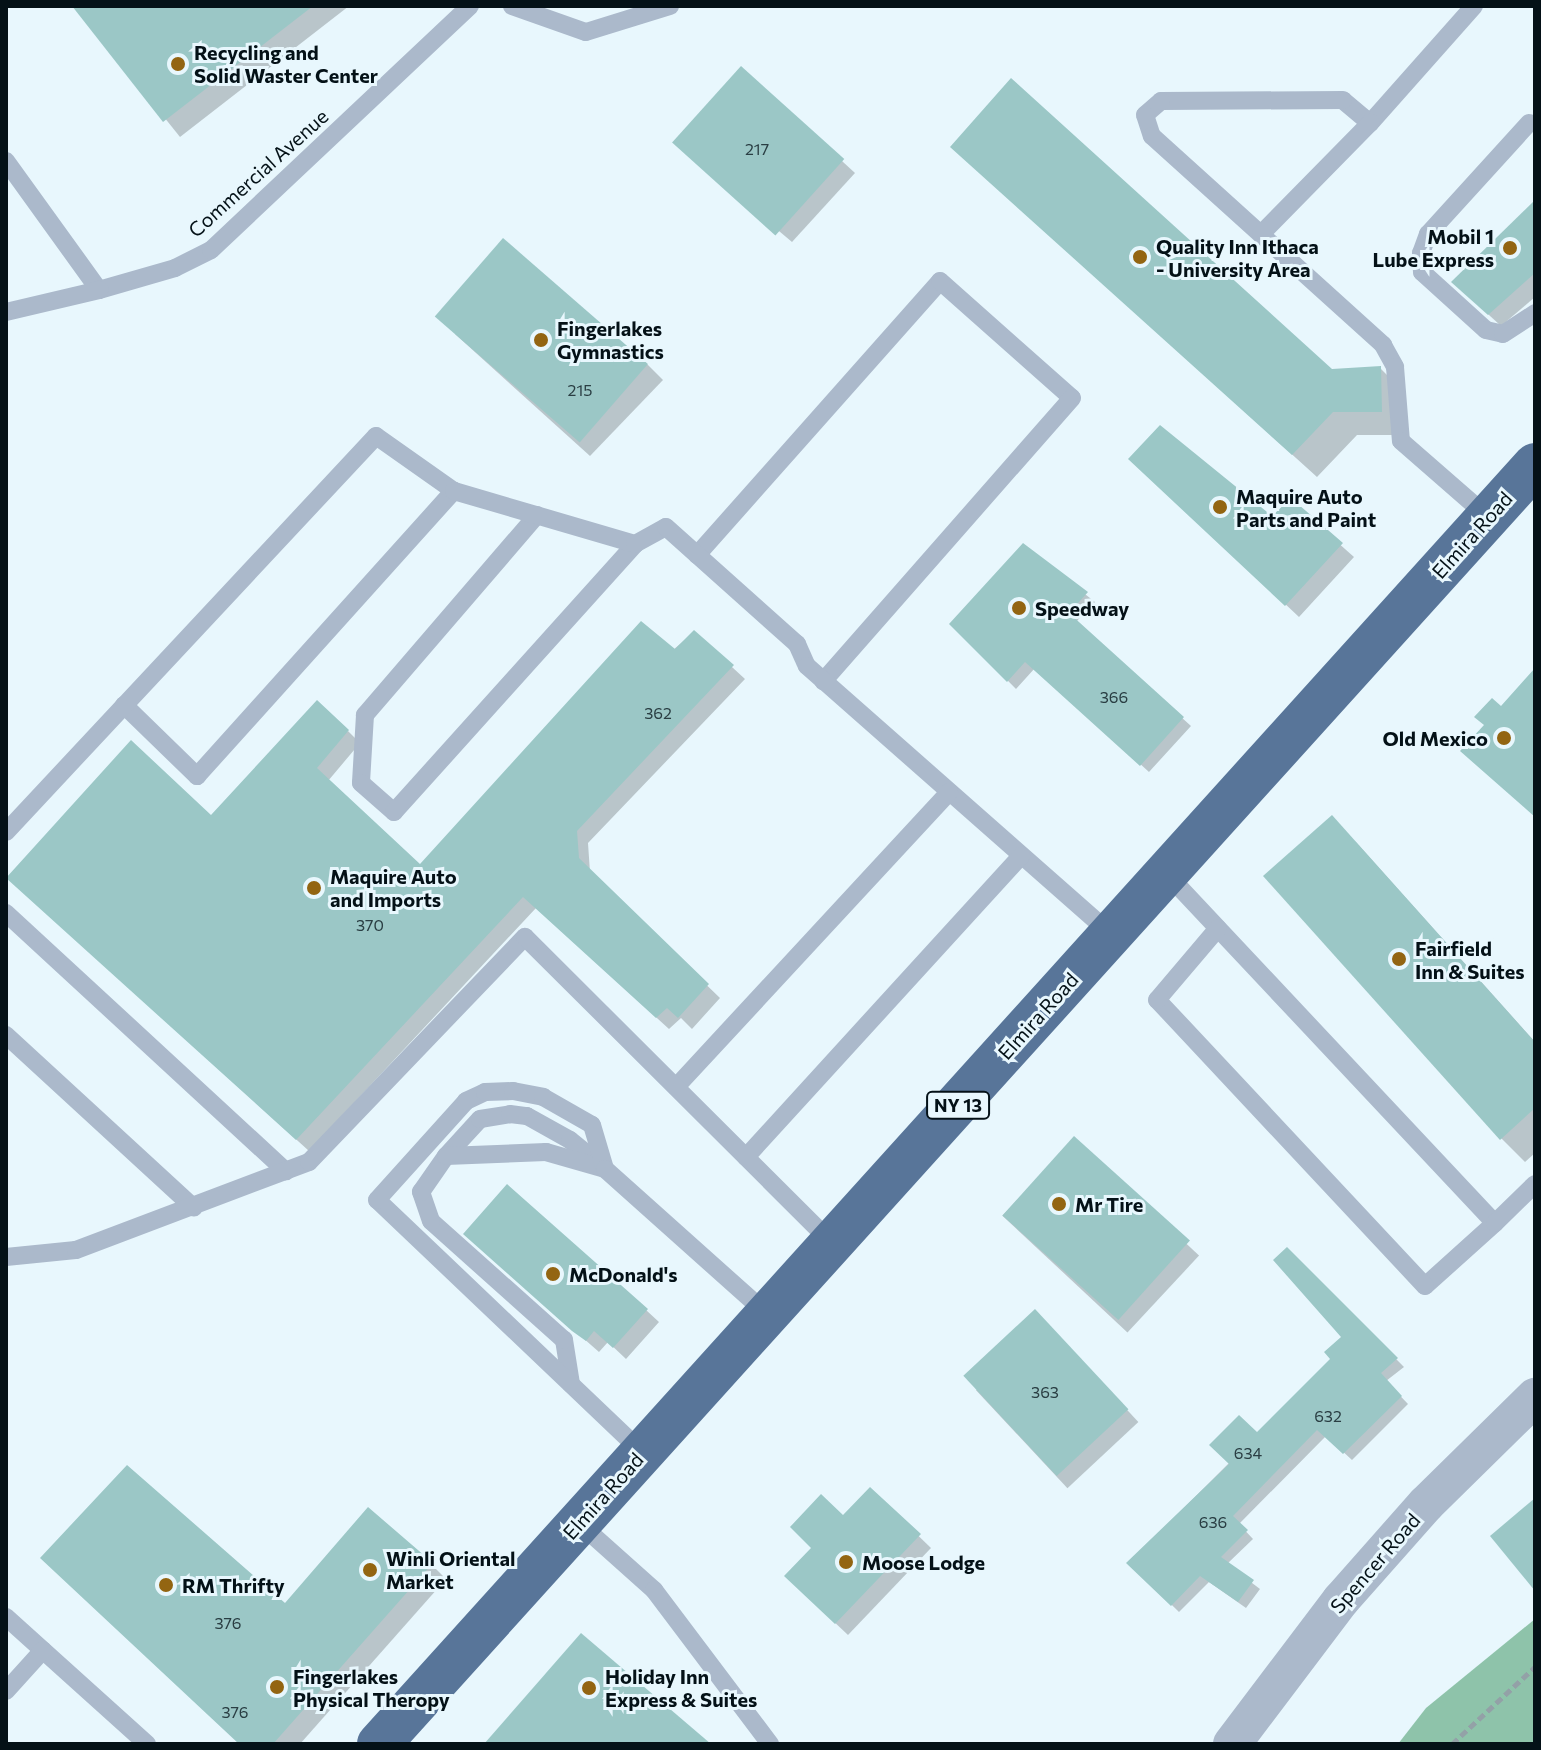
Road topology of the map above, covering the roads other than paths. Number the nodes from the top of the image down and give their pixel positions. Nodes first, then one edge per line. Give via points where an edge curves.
1 (470, 6) edge
2 (512, 6) edge
3 (670, 6) edge
4 (1474, 6) edge
5 (1370, 123) junction
6 (1533, 123) edge
7 (6, 161) edge
8 (1261, 234) junction
9 (99, 290) junction
10 (6, 312) edge
11 (1535, 313) edge
12 (1535, 465) edge
13 (454, 491) junction
14 (537, 515) junction
15 (1488, 517) junction
16 (635, 544) junction
17 (697, 555) junction
18 (823, 681) junction
19 (124, 705) junction
20 (949, 792) junction
21 (6, 832) edge
22 (1021, 856) junction
23 (1166, 873) junction
24 (6, 913) edge
25 (1218, 928) junction
26 (1111, 934) junction
27 (6, 1035) edge
28 (676, 1087) junction
29 (446, 1156) junction
30 (746, 1157) junction
31 (605, 1169) junction
32 (286, 1171) junction
33 (1535, 1184) edge
34 (194, 1208) junction
35 (1495, 1223) junction
36 (833, 1244) junction
37 (6, 1254) edge
38 (767, 1314) junction
39 (571, 1384) junction
40 (1535, 1397) edge
41 (643, 1453) junction
42 (579, 1523) junction
43 (6, 1617) edge
44 (43, 1650) junction
45 (6, 1691) edge
46 (147, 1744) edge
47 (379, 1744) edge
48 (770, 1744) edge
49 (1232, 1744) edge

1 - 9 lane, Commercial Avenue via 211,250 175,268
2 - 3 lane via 586,32
4 - 5 lane
5 - 8 lane
5 - 8 lane via 1343,100 1161,101 1145,115 1152,136
6 - 11 lane via 1428,234 1421,253 1422,272 1486,330 1503,334
7 - 9 lane
8 - 15 lane via 1383,345 1395,367 1401,441
9 - 10 lane, Commercial Avenue
12 - 15 highway, Elmira Road / NY 13
13 - 14 lane
13 - 19 lane via 376,436
13 - 19 lane via 197,776
14 - 16 lane
14 - 16 lane via 365,715 361,783 394,812
15 - 23 highway, Elmira Road / NY 13
16 - 17 lane via 666,527
17 - 18 lane via 797,644 807,666
17 - 18 lane via 940,281 1072,398
18 - 20 lane
19 - 21 lane
20 - 22 lane
20 - 28 lane
22 - 26 lane
22 - 30 lane
23 - 25 lane
23 - 26 highway, Elmira Road / NY 13
24 - 32 lane
25 - 35 lane
25 - 35 lane via 1157,1000 1414,1275 1425,1286
26 - 36 highway, Elmira Road / NY 13
27 - 34 lane
28 - 30 lane
28 - 32 lane via 525,937 309,1162
29 - 31 lane via 546,1152
29 - 31 lane via 480,1119 510,1114 527,1116 570,1140
29 - 39 lane via 421,1192 431,1221 564,1340
30 - 36 lane
31 - 38 lane
31 - 39 lane via 592,1125 543,1097 485,1092 466,1101 377,1200
32 - 34 lane
33 - 35 lane
34 - 37 lane via 76,1250
36 - 38 highway, Elmira Road / NY 13
38 - 41 highway, Elmira Road / NY 13
39 - 41 lane
40 - 49 street, Spencer Road via 1426,1504 1341,1600
41 - 42 highway, Elmira Road / NY 13
42 - 47 highway, Elmira Road / NY 13
42 - 48 lane via 654,1590
43 - 44 lane
44 - 45 lane
44 - 46 lane

